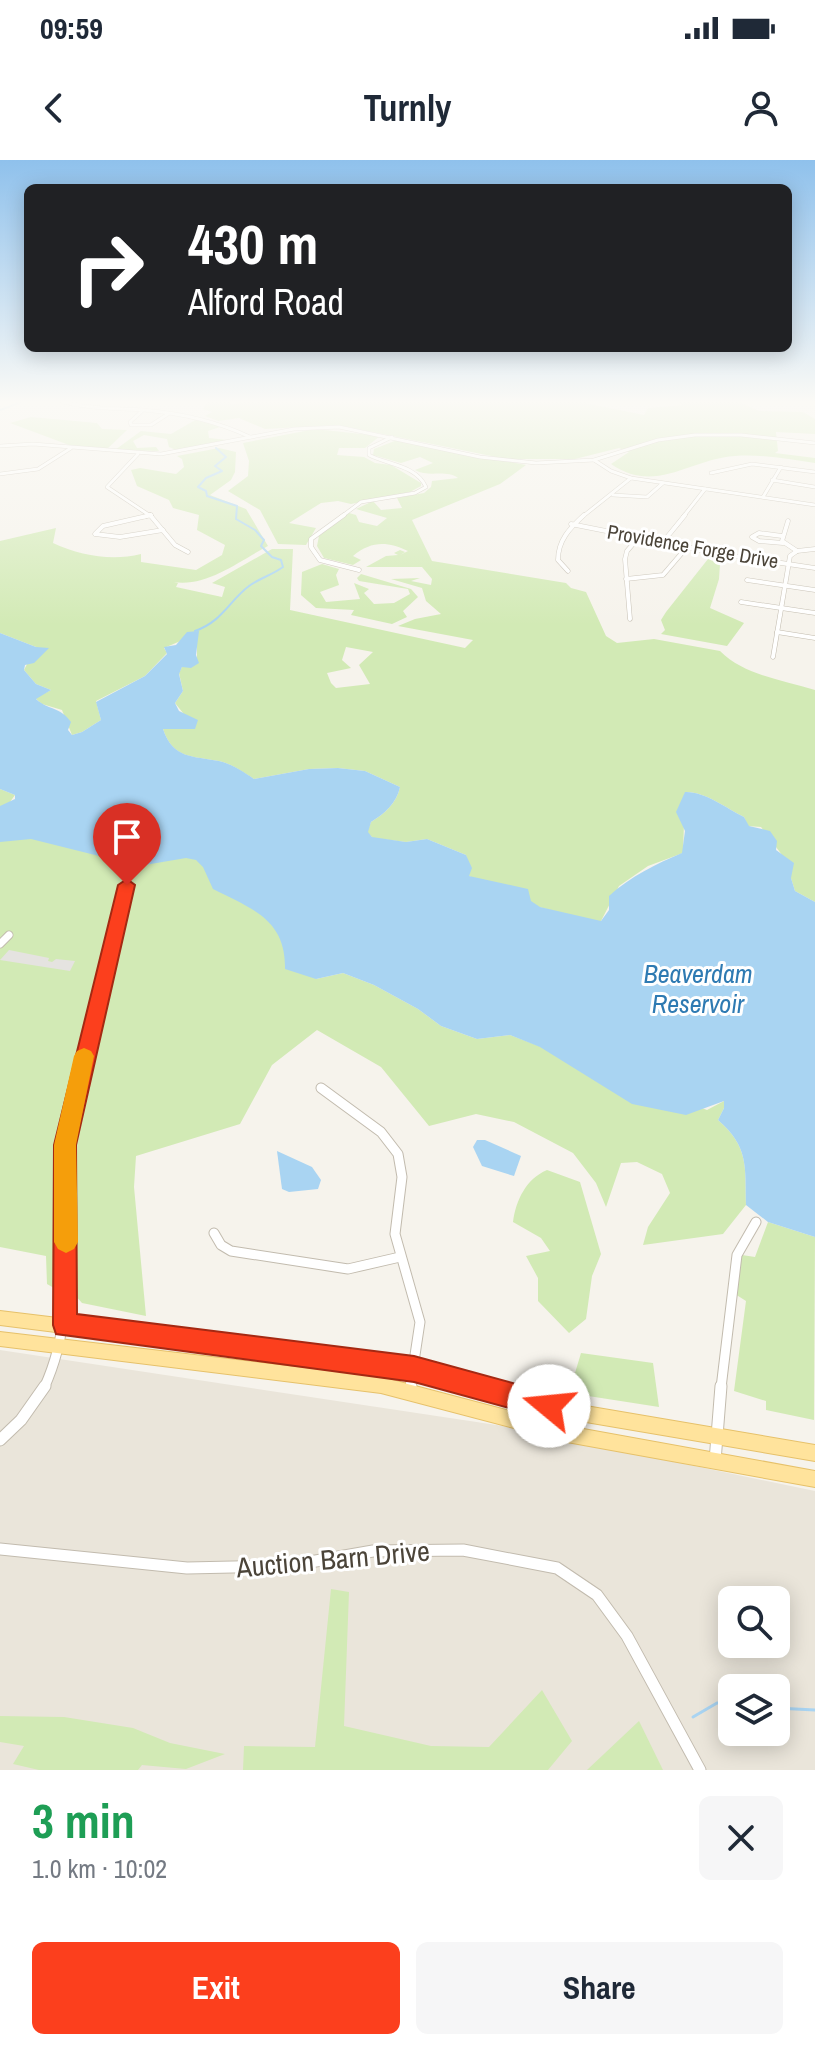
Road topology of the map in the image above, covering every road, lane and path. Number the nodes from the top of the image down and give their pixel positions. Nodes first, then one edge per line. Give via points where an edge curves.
1 (115, 475) edge
2 (416, 475) edge
3 (623, 475) edge
4 (775, 475) edge
5 (631, 478) junction
6 (772, 480) junction
7 (663, 483) junction
8 (815, 487) edge
9 (705, 489) junction
10 (613, 495) junction
11 (763, 497) junction
12 (815, 505) edge
13 (151, 515) junction
14 (788, 521) dead end
15 (571, 524) junction
16 (163, 530) junction
17 (782, 536) junction
18 (639, 537) junction
19 (663, 542) junction
20 (783, 543) junction
21 (687, 547) junction
22 (815, 549) edge
23 (797, 551) junction
24 (188, 552) dead end
25 (789, 564) junction
26 (815, 568) edge
27 (359, 570) dead end
28 (568, 571) dead end
29 (626, 579) junction
30 (747, 580) dead end
31 (785, 586) junction
32 (815, 590) edge
33 (741, 602) dead end
34 (781, 609) junction
35 (815, 613) edge
36 (630, 619) dead end
37 (777, 632) junction
38 (815, 638) edge
39 (773, 657) dead end
40 (127, 885) dead end
41 (9, 935) dead end
42 (0, 944) edge
43 (321, 1088) dead end
44 (756, 1222) dead end
45 (214, 1233) dead end
46 (400, 1257) junction
47 (0, 1318) edge
48 (65, 1325) junction
49 (0, 1339) edge
50 (60, 1346) junction
51 (414, 1369) junction
52 (410, 1391) junction
53 (715, 1437) junction
54 (0, 1440) edge
55 (815, 1453) edge
56 (715, 1462) junction
57 (815, 1479) edge
58 (0, 1549) edge
59 (700, 1770) edge

1 - 13 street via 107,487
2 - 27 street via 426,487 361,502 311,539 320,560
3 - 5 street
4 - 6 street
5 - 7 street
5 - 10 street
6 - 8 street
6 - 11 street
7 - 9 street
7 - 10 street via 646,498
9 - 11 street
9 - 19 street
10 - 15 street
11 - 12 street
13 - 16 street
13 - 16 street via 103,526 95,534 120,537
14 - 17 street
15 - 18 street, Providence Forge Drive
15 - 28 street via 557,549 560,565
16 - 24 street
17 - 20 street
17 - 20 street via 752,537
18 - 19 street, Providence Forge Drive
18 - 29 street via 625,555
19 - 21 street, Providence Forge Drive
20 - 23 street
21 - 25 street, Providence Forge Drive
21 - 29 street via 663,575
22 - 23 street
23 - 25 street
25 - 26 street, Providence Forge Drive
25 - 31 street
29 - 36 street
30 - 31 street
31 - 32 street
31 - 34 street
33 - 34 street
34 - 35 street
34 - 37 street
37 - 38 street
37 - 39 street
40 - 48 street via 65,1145
41 - 42 street
43 - 46 street via 381,1132 398,1154 402,1177 395,1234
44 - 53 street via 737,1255
45 - 46 street via 231,1251 337,1268
46 - 51 street via 419,1309
47 - 48 main road
48 - 50 street
48 - 51 main road
49 - 50 main road
50 - 52 main road
50 - 54 street via 42,1393
51 - 52 street
51 - 53 main road via 565,1410
52 - 56 main road via 567,1434
53 - 55 main road
53 - 56 street
56 - 57 main road
58 - 59 street, Auction Barn Drive via 187,1568 287,1566 373,1551 463,1550 557,1568 597,1595 627,1636

